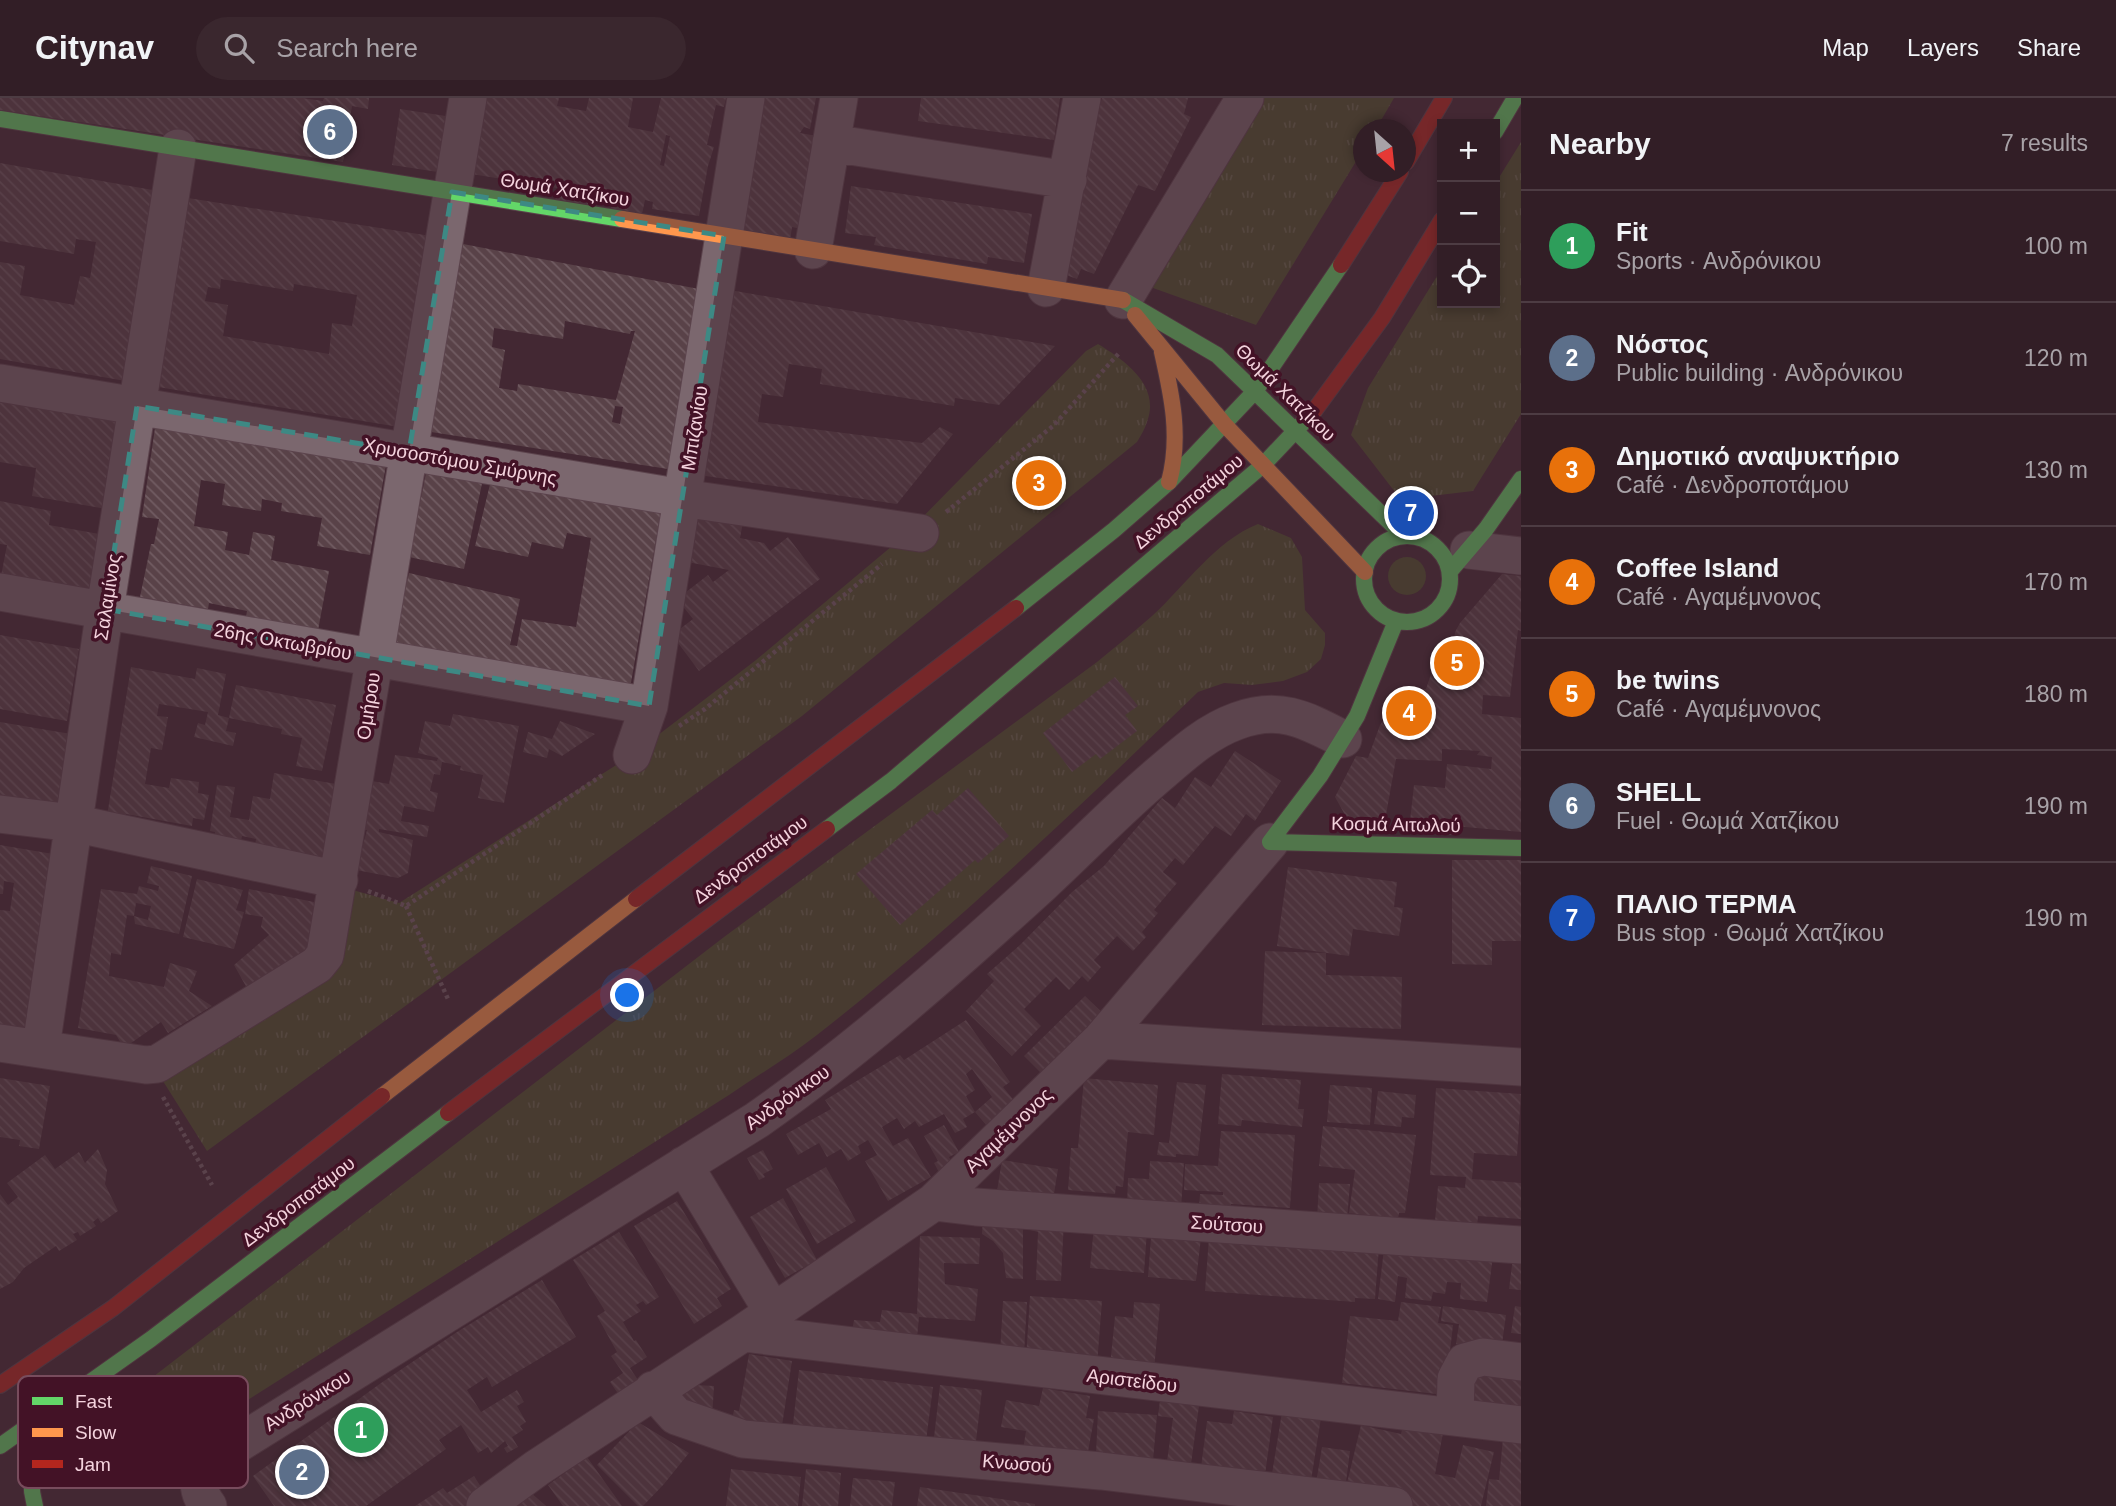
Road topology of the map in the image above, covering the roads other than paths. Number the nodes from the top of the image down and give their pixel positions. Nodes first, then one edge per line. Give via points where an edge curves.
1 (468, 98) edge
2 (746, 98) edge
3 (839, 98) edge
4 (1082, 98) edge
5 (1245, 98) edge
6 (1444, 98) edge
7 (1515, 98) edge
8 (0, 120) edge
9 (1500, 124) edge
10 (831, 143) junction
11 (1416, 144) edge
12 (178, 148) junction
13 (1068, 180) junction
14 (1394, 182) edge
15 (452, 192) junction
16 (1437, 228) edge
17 (724, 236) junction
18 (813, 250) junction
19 (1046, 288) junction
20 (1133, 313) junction
21 (1161, 346) junction
22 (0, 383) edge
23 (1256, 390) junction
24 (137, 407) junction
25 (1226, 425) junction
26 (1298, 432) junction
27 (409, 452) junction
28 (1264, 465) junction
29 (1521, 479) edge
30 (1169, 482) junction
31 (682, 498) junction
32 (920, 533) road end
33 (1404, 536) junction
34 (1521, 555) edge
35 (1460, 560) junction
36 (1365, 572) junction
37 (0, 592) edge
38 (105, 609) junction
39 (1396, 621) junction
40 (376, 657) junction
41 (649, 705) junction
42 (1343, 739) junction
43 (632, 755) road end
44 (0, 814) edge
45 (73, 822) junction
46 (1270, 842) junction
47 (1521, 848) edge
48 (339, 880) junction
49 (1101, 1040) junction
50 (0, 1043) edge
51 (41, 1047) junction
52 (1521, 1067) edge
53 (684, 1166) junction
54 (934, 1202) junction
55 (1521, 1245) edge
56 (773, 1312) junction
57 (743, 1333) junction
58 (1521, 1362) edge
59 (98, 1376) edge
60 (0, 1385) edge
61 (653, 1390) junction
62 (1455, 1418) junction
63 (1521, 1425) edge
64 (18, 1433) edge
65 (248, 1437) edge
66 (0, 1446) edge
67 (31, 1488) edge
68 (35, 1506) edge
69 (485, 1506) edge
70 (1394, 1506) edge

1 - 15 street, Ομήρου
2 - 17 street, Μπιζανίου
3 - 10 street
4 - 13 street
5 - 20 street
6 - 11 main road
7 - 9 main road
8 - 12 main road, Θωμά Χατζίκου
10 - 13 street
10 - 18 street
12 - 15 main road, Θωμά Χατζίκου
12 - 24 street, Σαλαμίνος
13 - 19 street
14 - 23 main road, Δενδροποτάμου
15 - 17 main road, Θωμά Χατζίκου
15 - 27 street, Ομήρου
16 - 26 main road, Δενδροποτάμου via 1380,324
17 - 18 main road, Θωμά Χατζίκου
17 - 31 street, Μπιζανίου
18 - 19 main road, Θωμά Χατζίκου
19 - 20 main road, Θωμά Χατζίκου
20 - 21 main road
20 - 23 main road, Θωμά Χατζίκου via 1217,355
21 - 25 main road
21 - 30 main road via 1177,429
22 - 24 street, Χρυσοστόμου Σμύρνης
23 - 25 main road, Δενδροποτάμου
23 - 26 main road, Θωμά Χατζίκου
24 - 27 street, Χρυσοστόμου Σμύρνης
24 - 38 street, Σαλαμίνος
25 - 28 main road
25 - 30 main road, Δενδροποτάμου
26 - 28 main road, Δενδροποτάμου
26 - 33 main road, Θωμά Χατζίκου
27 - 31 street, Χρυσοστόμου Σμύρνης
27 - 40 street, Ομήρου
28 - 36 main road
28 - 59 main road, Δενδροποτάμου via 891,781
29 - 35 main road
30 - 60 main road, Δενδροποτάμου via 974,642 463,1032 113,1307
31 - 32 street, Χρυσοστόμου Σμύρνης
31 - 41 street, Μπιζανίου
33 - 35 main road via 1427,541
33 - 36 main road via 1372,553
34 - 35 street
35 - 39 main road via 1438,609 1411,622
36 - 39 main road via 1372,604
37 - 38 street, 26ης Οκτωβρίου
38 - 40 street, 26ης Οκτωβρίου
38 - 45 street, Σαλαμίνος
39 - 42 main road, Αγαμέμνονος
40 - 41 street, 26ης Οκτωβρίου
40 - 48 street, Ομήρου
41 - 43 street, Μπιζανίου
42 - 46 main road, Αγαμέμνονος
42 - 53 street, Ανδρόνικου via 1307,720 1278,713 1240,720 1203,738 850,1051 757,1120
44 - 45 street
45 - 48 street
45 - 51 street, Σαλαμίνος
46 - 47 main road, Κοσμά Αιτωλού
46 - 49 street, Αγαμέμνονος
48 - 51 street, Ομήρου via 322,960 163,1062 146,1065
49 - 52 street
49 - 54 street, Αγαμέμνονος
50 - 51 street
53 - 56 street
53 - 65 street, Ανδρόνικου
54 - 55 street, Σούτσου
54 - 56 street, Αγαμέμνονος
56 - 57 street, Αγαμέμνονος
57 - 61 street, Αγαμέμνονος
57 - 62 street, Αριστείδου
58 - 62 street via 1483,1357 1465,1362 1456,1379
61 - 69 street, Αγαμέμνονος
61 - 70 street, Κνωσού via 676,1416 743,1439 1101,1471
62 - 63 street, Αριστείδου
64 - 66 main road, Δενδροποτάμου
67 - 68 main road

